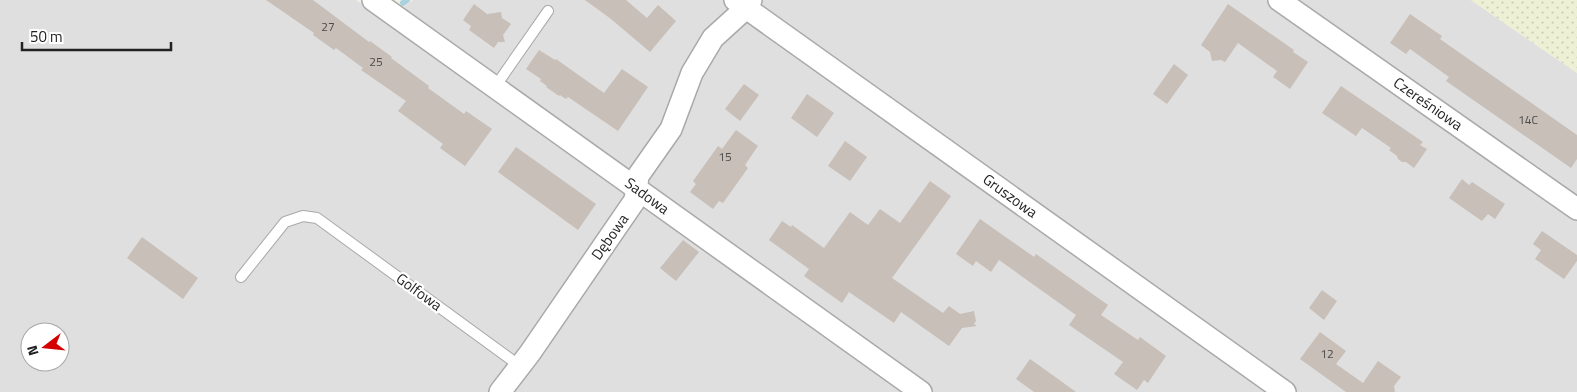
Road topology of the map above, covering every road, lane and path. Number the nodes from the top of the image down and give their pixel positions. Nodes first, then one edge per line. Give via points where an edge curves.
1 (373, 0) edge
2 (1279, 0) edge
3 (744, 3) edge
4 (548, 11) dead end
5 (495, 86) junction
6 (637, 189) junction
7 (1577, 209) edge
8 (241, 277) dead end
9 (520, 366) junction
10 (500, 392) edge
11 (921, 392) edge
12 (1285, 392) edge

1 - 5 street, Sadowa
2 - 7 street, Czereśniowa
3 - 6 street, Dębowa via 713,38 692,73 671,129 638,176
3 - 12 street, Gruszowa
4 - 5 lane
5 - 6 street, Sadowa
6 - 9 street, Dębowa via 635,200
6 - 11 street, Sadowa
8 - 9 lane, Golfowa via 285,222 303,216 317,218
9 - 10 street, Dębowa

